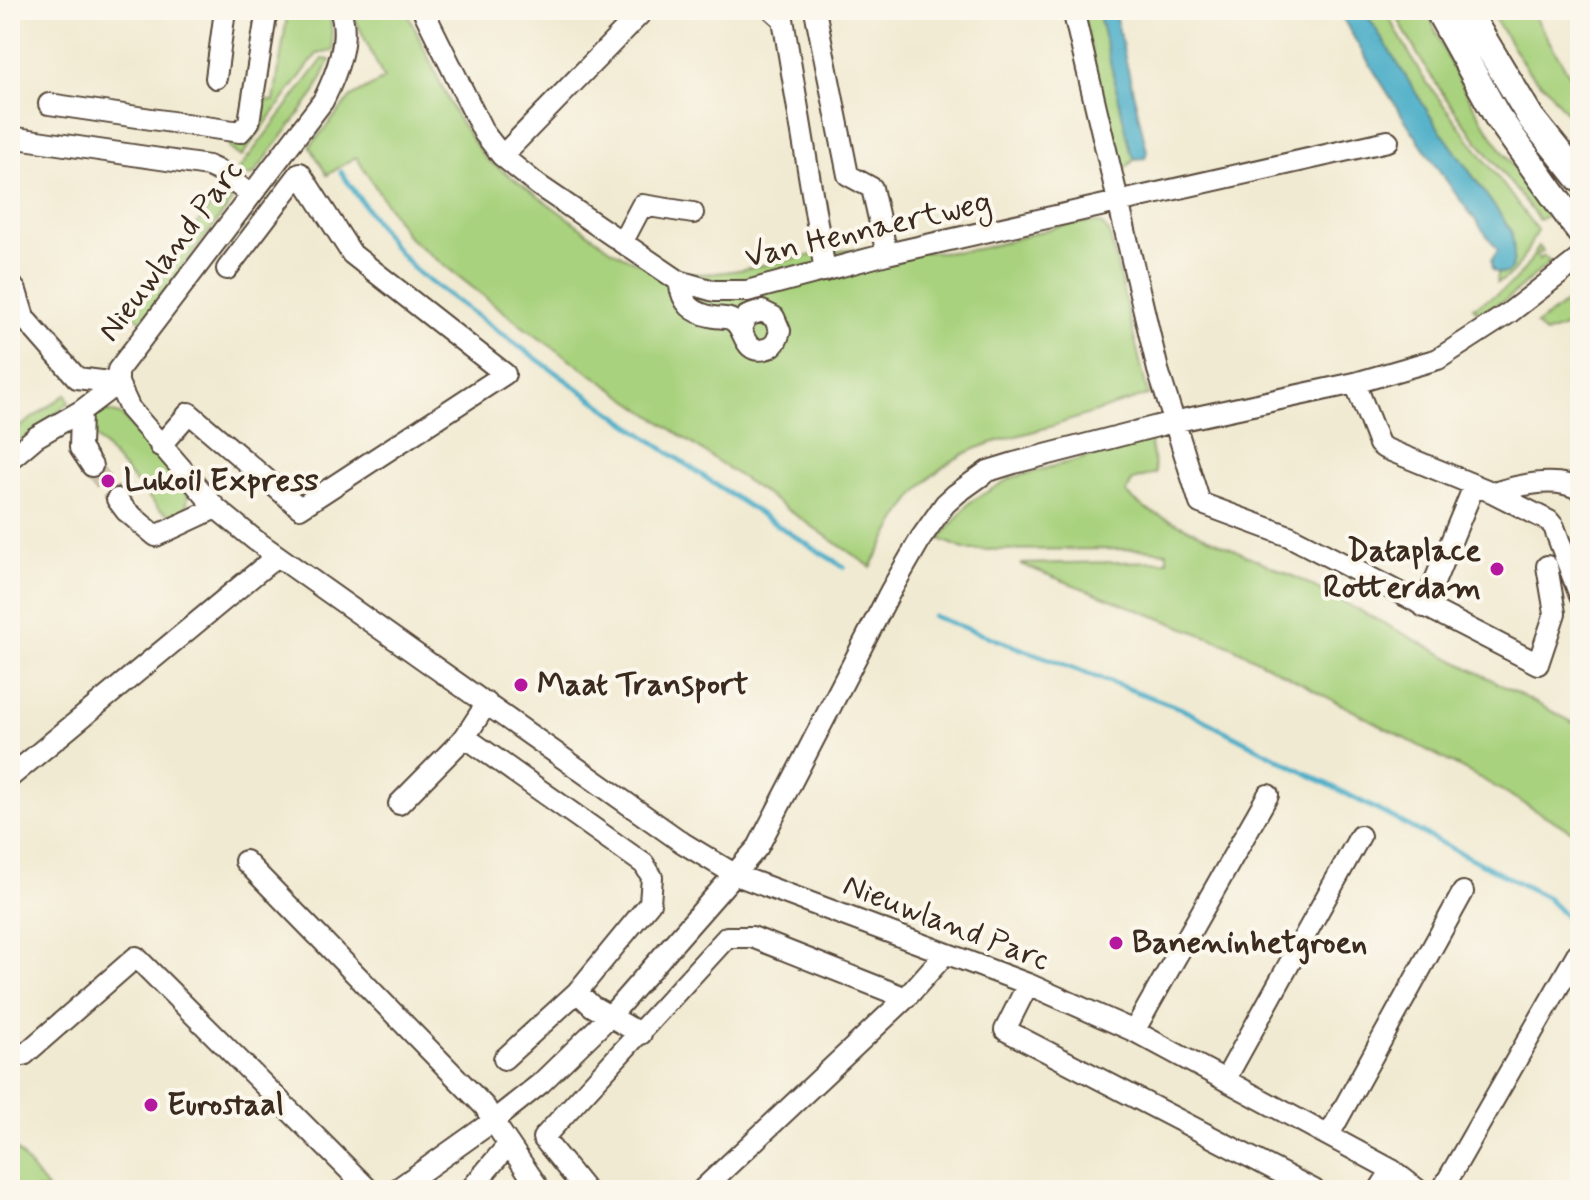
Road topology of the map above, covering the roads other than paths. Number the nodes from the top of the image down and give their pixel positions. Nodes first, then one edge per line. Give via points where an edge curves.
1 (225, 10) edge
2 (267, 10) edge
3 (423, 10) edge
4 (644, 10) edge
5 (773, 10) edge
6 (815, 10) edge
7 (1073, 10) edge
8 (1438, 10) edge
9 (1466, 10) edge
10 (342, 14) edge
11 (216, 78) dead end
12 (49, 104) dead end
13 (10, 137) edge
14 (1388, 141) dead end
15 (502, 156) junction
16 (1580, 179) edge
17 (251, 195) junction
18 (1117, 202) junction
19 (693, 213) dead end
20 (1580, 232) edge
21 (622, 243) junction
22 (887, 254) junction
23 (1580, 258) edge
24 (227, 269) dead end
25 (825, 271) junction
26 (679, 281) junction
27 (10, 283) edge
28 (764, 286) junction
29 (10, 302) edge
30 (762, 311) junction
31 (17, 314) edge
32 (741, 328) junction
33 (118, 383) junction
34 (1355, 383) junction
35 (81, 411) junction
36 (1173, 422) junction
37 (160, 446) junction
38 (10, 459) edge
39 (92, 466) tunnel mouth
40 (1474, 486) junction
41 (1580, 490) edge
42 (1494, 493) junction
43 (117, 499) tunnel mouth
44 (216, 508) junction
45 (277, 556) junction
46 (1547, 566) dead end
47 (1580, 596) edge
48 (1424, 607) junction
49 (487, 703) junction
50 (465, 737) junction
51 (10, 777) edge
52 (1268, 795) dead end
53 (399, 804) dead end
54 (1360, 836) dead end
55 (245, 861) dead end
56 (736, 875) junction
57 (1463, 892) dead end
58 (945, 954) junction
59 (1577, 954) dead end
60 (1028, 984) junction
61 (577, 992) junction
62 (906, 998) junction
63 (611, 1015) junction
64 (1134, 1031) junction
65 (641, 1034) junction
66 (24, 1055) dead end
67 (504, 1059) dead end
68 (1225, 1080) junction
69 (493, 1121) junction
70 (1329, 1135) junction
71 (508, 1145) junction
72 (1392, 1170) junction
73 (369, 1190) edge
74 (396, 1190) edge
75 (471, 1190) edge
76 (540, 1190) edge
77 (585, 1190) edge
78 (702, 1190) edge
79 (1314, 1190) edge
80 (1379, 1190) edge
81 (1418, 1190) edge
82 (1442, 1190) edge

1 - 11 street
2 - 12 street via 249,122 240,132
3 - 15 street, Van Hennaertweg via 484,133
4 - 15 street
5 - 25 street via 783,19
6 - 22 street via 848,175 872,188
7 - 18 street
8 - 20 main road via 1497,116
9 - 16 main road via 1531,118
10 - 17 street, Nieuwland Parc via 340,57 323,101
13 - 17 street via 208,166
14 - 18 street, Van Hennaertweg
15 - 21 street, Van Hennaertweg
17 - 33 street, Nieuwland Parc via 124,360
18 - 22 street, Van Hennaertweg
18 - 36 street
19 - 21 street via 642,205
21 - 26 street, Van Hennaertweg
22 - 25 street, Van Hennaertweg
23 - 34 street via 1438,359
24 - 37 street via 300,173 352,254 505,374 300,508 189,413
25 - 28 street, Van Hennaertweg
26 - 28 street, Van Hennaertweg via 714,291
26 - 32 street via 688,307 730,318
27 - 31 street via 16,291
28 - 30 street
29 - 31 street
30 - 32 street via 747,316
30 - 32 street via 779,324 776,343 765,349 752,347
31 - 33 street via 77,378
33 - 35 street
33 - 37 street, Nieuwland Parc via 130,409
34 - 36 street
34 - 40 street via 1379,444
35 - 38 street
35 - 39 street via 80,448
36 - 48 street via 1200,503 1289,536
36 - 56 street via 988,471 945,504 890,592 758,847
37 - 44 street, Nieuwland Parc
40 - 42 street
40 - 48 street
41 - 42 street via 1569,483
42 - 47 street via 1549,521
43 - 44 street via 156,536
44 - 45 street, Nieuwland Parc
45 - 49 street, Nieuwland Parc
45 - 51 street
46 - 48 street via 1555,613 1538,664
49 - 50 street
49 - 56 street, Nieuwland Parc
50 - 53 street
50 - 61 street via 644,864 652,877 650,903
52 - 64 street
54 - 68 street
55 - 69 street
56 - 58 street, Nieuwland Parc
56 - 63 street
57 - 70 street
58 - 60 street, Nieuwland Parc
58 - 62 street
59 - 82 street
60 - 64 street, Nieuwland Parc
60 - 79 street via 1005,1030
61 - 63 street
61 - 67 street
62 - 65 street via 752,937 727,937
62 - 78 street
63 - 65 street
63 - 69 street
64 - 68 street, Nieuwland Parc
65 - 77 street via 543,1138
66 - 73 street via 136,957
68 - 70 street, Nieuwland Parc
69 - 71 street
69 - 74 street
70 - 72 street, Nieuwland Parc
71 - 75 street
71 - 76 street
72 - 80 street
72 - 81 street, Nieuwland Parc

